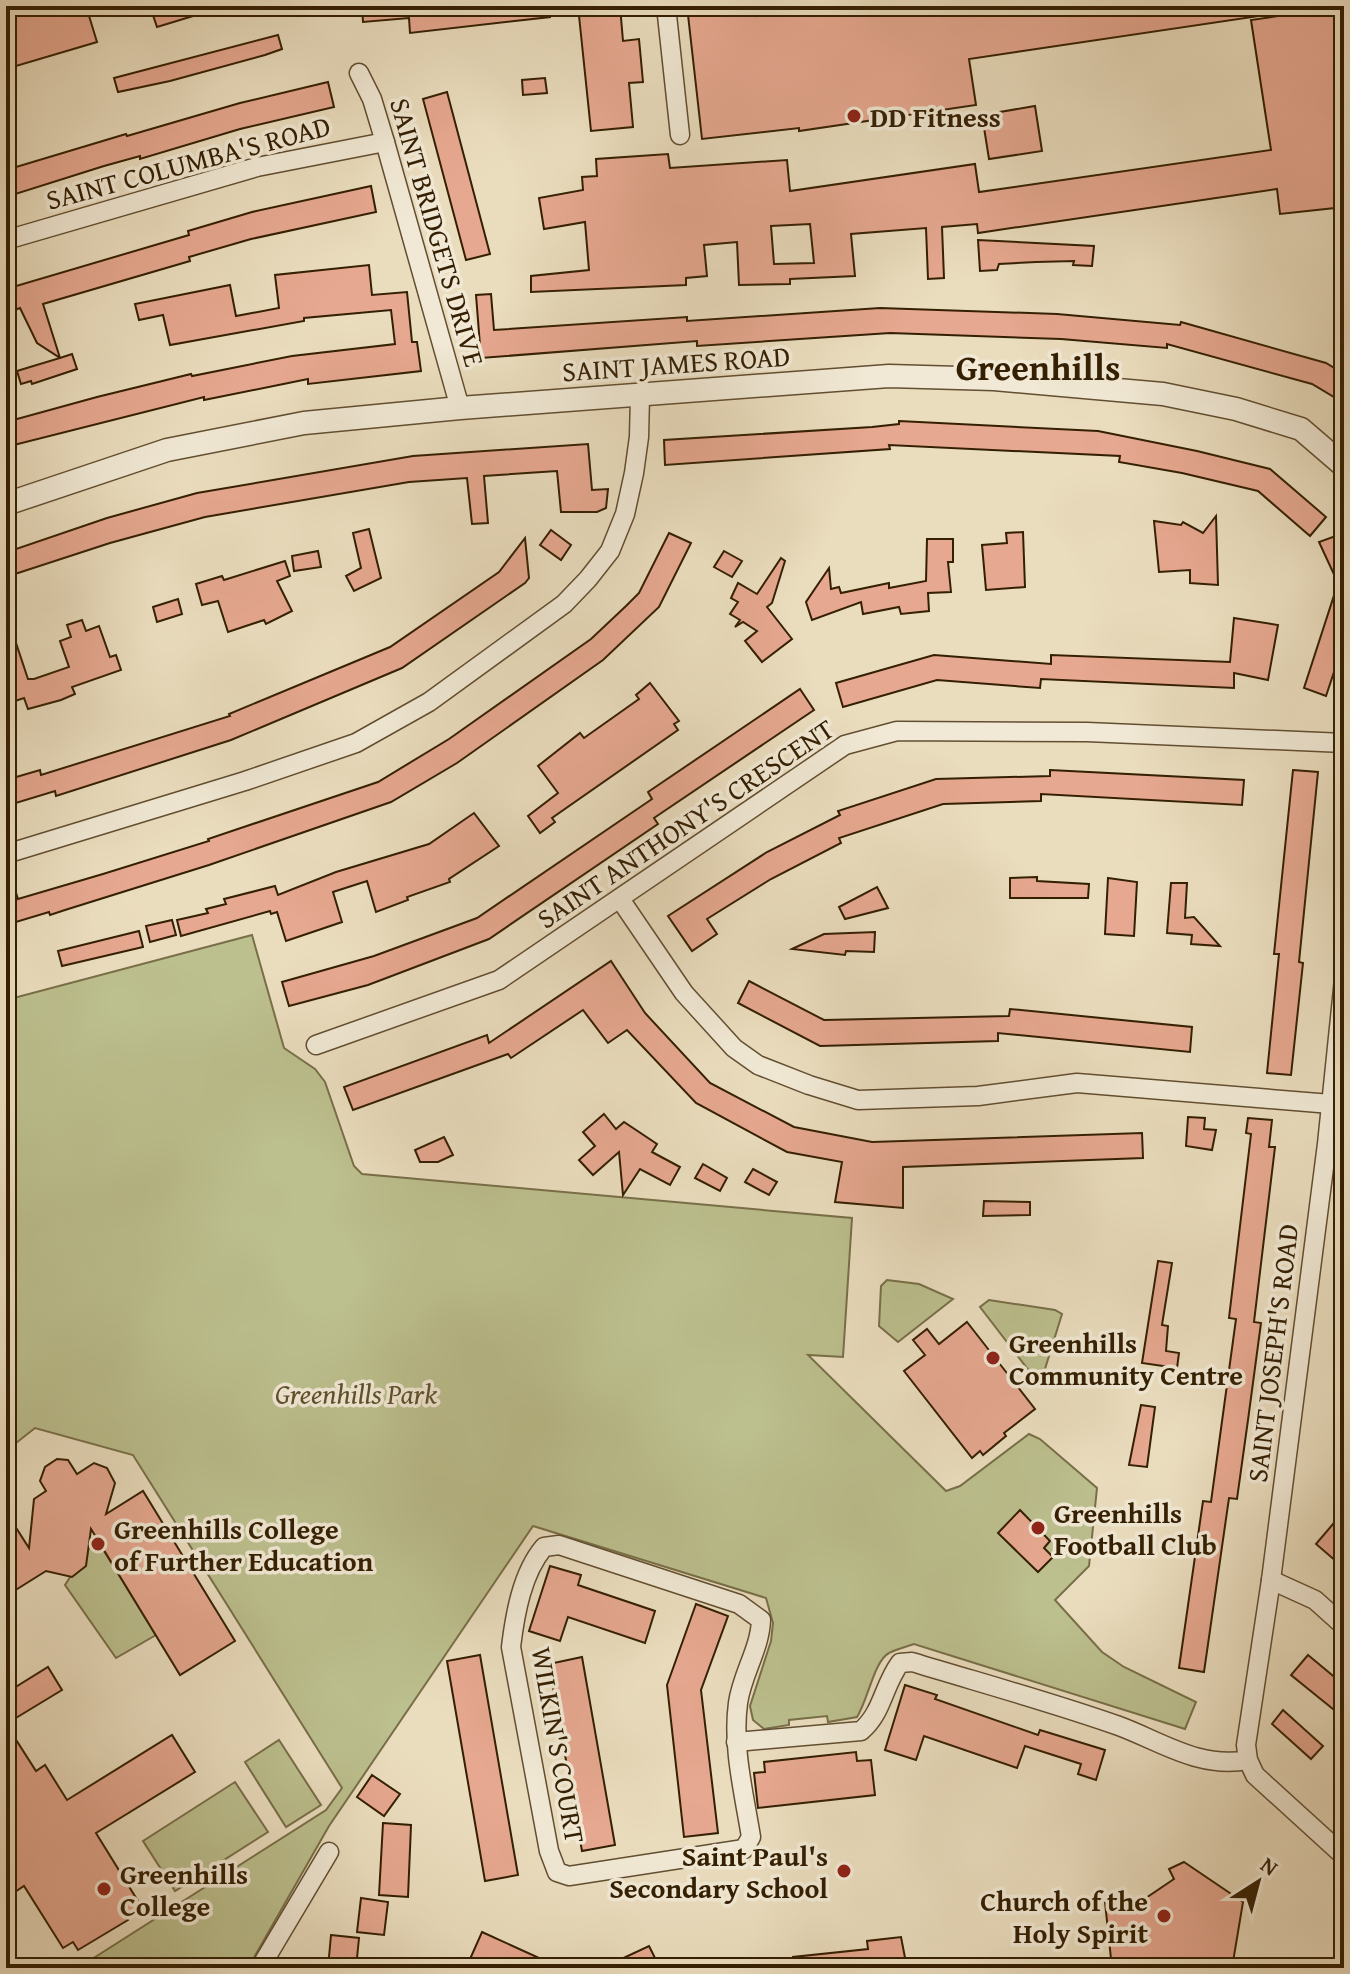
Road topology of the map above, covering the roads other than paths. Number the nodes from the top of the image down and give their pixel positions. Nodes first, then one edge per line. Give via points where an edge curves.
1 (666, 6) edge
2 (359, 73) dead end
3 (680, 135) dead end
4 (385, 142) junction
5 (6, 240) edge
6 (640, 396) junction
7 (460, 408) junction
8 (1344, 466) edge
9 (6, 504) edge
10 (1344, 743) edge
11 (6, 854) edge
12 (620, 899) junction
13 (1344, 979) edge
14 (316, 1045) dead end
15 (1331, 1104) junction
16 (1271, 1580) junction
17 (1344, 1626) edge
18 (736, 1742) junction
19 (1248, 1760) junction
20 (329, 1852) dead end
21 (1344, 1856) edge
22 (260, 1968) edge

1 - 3 street
2 - 4 street, SAINT BRIDGETS DRIVE
4 - 5 street, SAINT COLUMBA'S ROAD via 257,167
4 - 7 street, SAINT BRIDGETS DRIVE
6 - 7 street, SAINT JAMES ROAD
6 - 8 street, SAINT JAMES ROAD via 889,376 1122,389 1236,409 1301,429
6 - 11 street via 634,473 610,551 564,604 429,702 356,743
7 - 9 street, SAINT JAMES ROAD via 304,423 206,441
10 - 12 street, SAINT ANTHONY'S CRESCENT via 1087,732 897,731 845,745
12 - 14 street, SAINT ANTHONY'S CRESCENT via 499,980
12 - 15 street via 684,993 734,1048 758,1065 858,1100 978,1096 1077,1083
13 - 15 street, SAINT JOSEPH'S ROAD
15 - 16 street, SAINT JOSEPH'S ROAD
16 - 17 street via 1315,1600
16 - 19 street, SAINT JOSEPH'S ROAD via 1246,1732
18 - 18 street, WILKIN'S COURT via 751,1837 744,1849 569,1876 557,1872 511,1647 533,1560 544,1547 559,1545 739,1604 757,1615 760,1632 738,1701
18 - 19 street via 861,1731 874,1720 890,1676 900,1663 912,1662 1121,1727 1178,1753 1224,1762
19 - 21 street via 1255,1775
20 - 22 street

